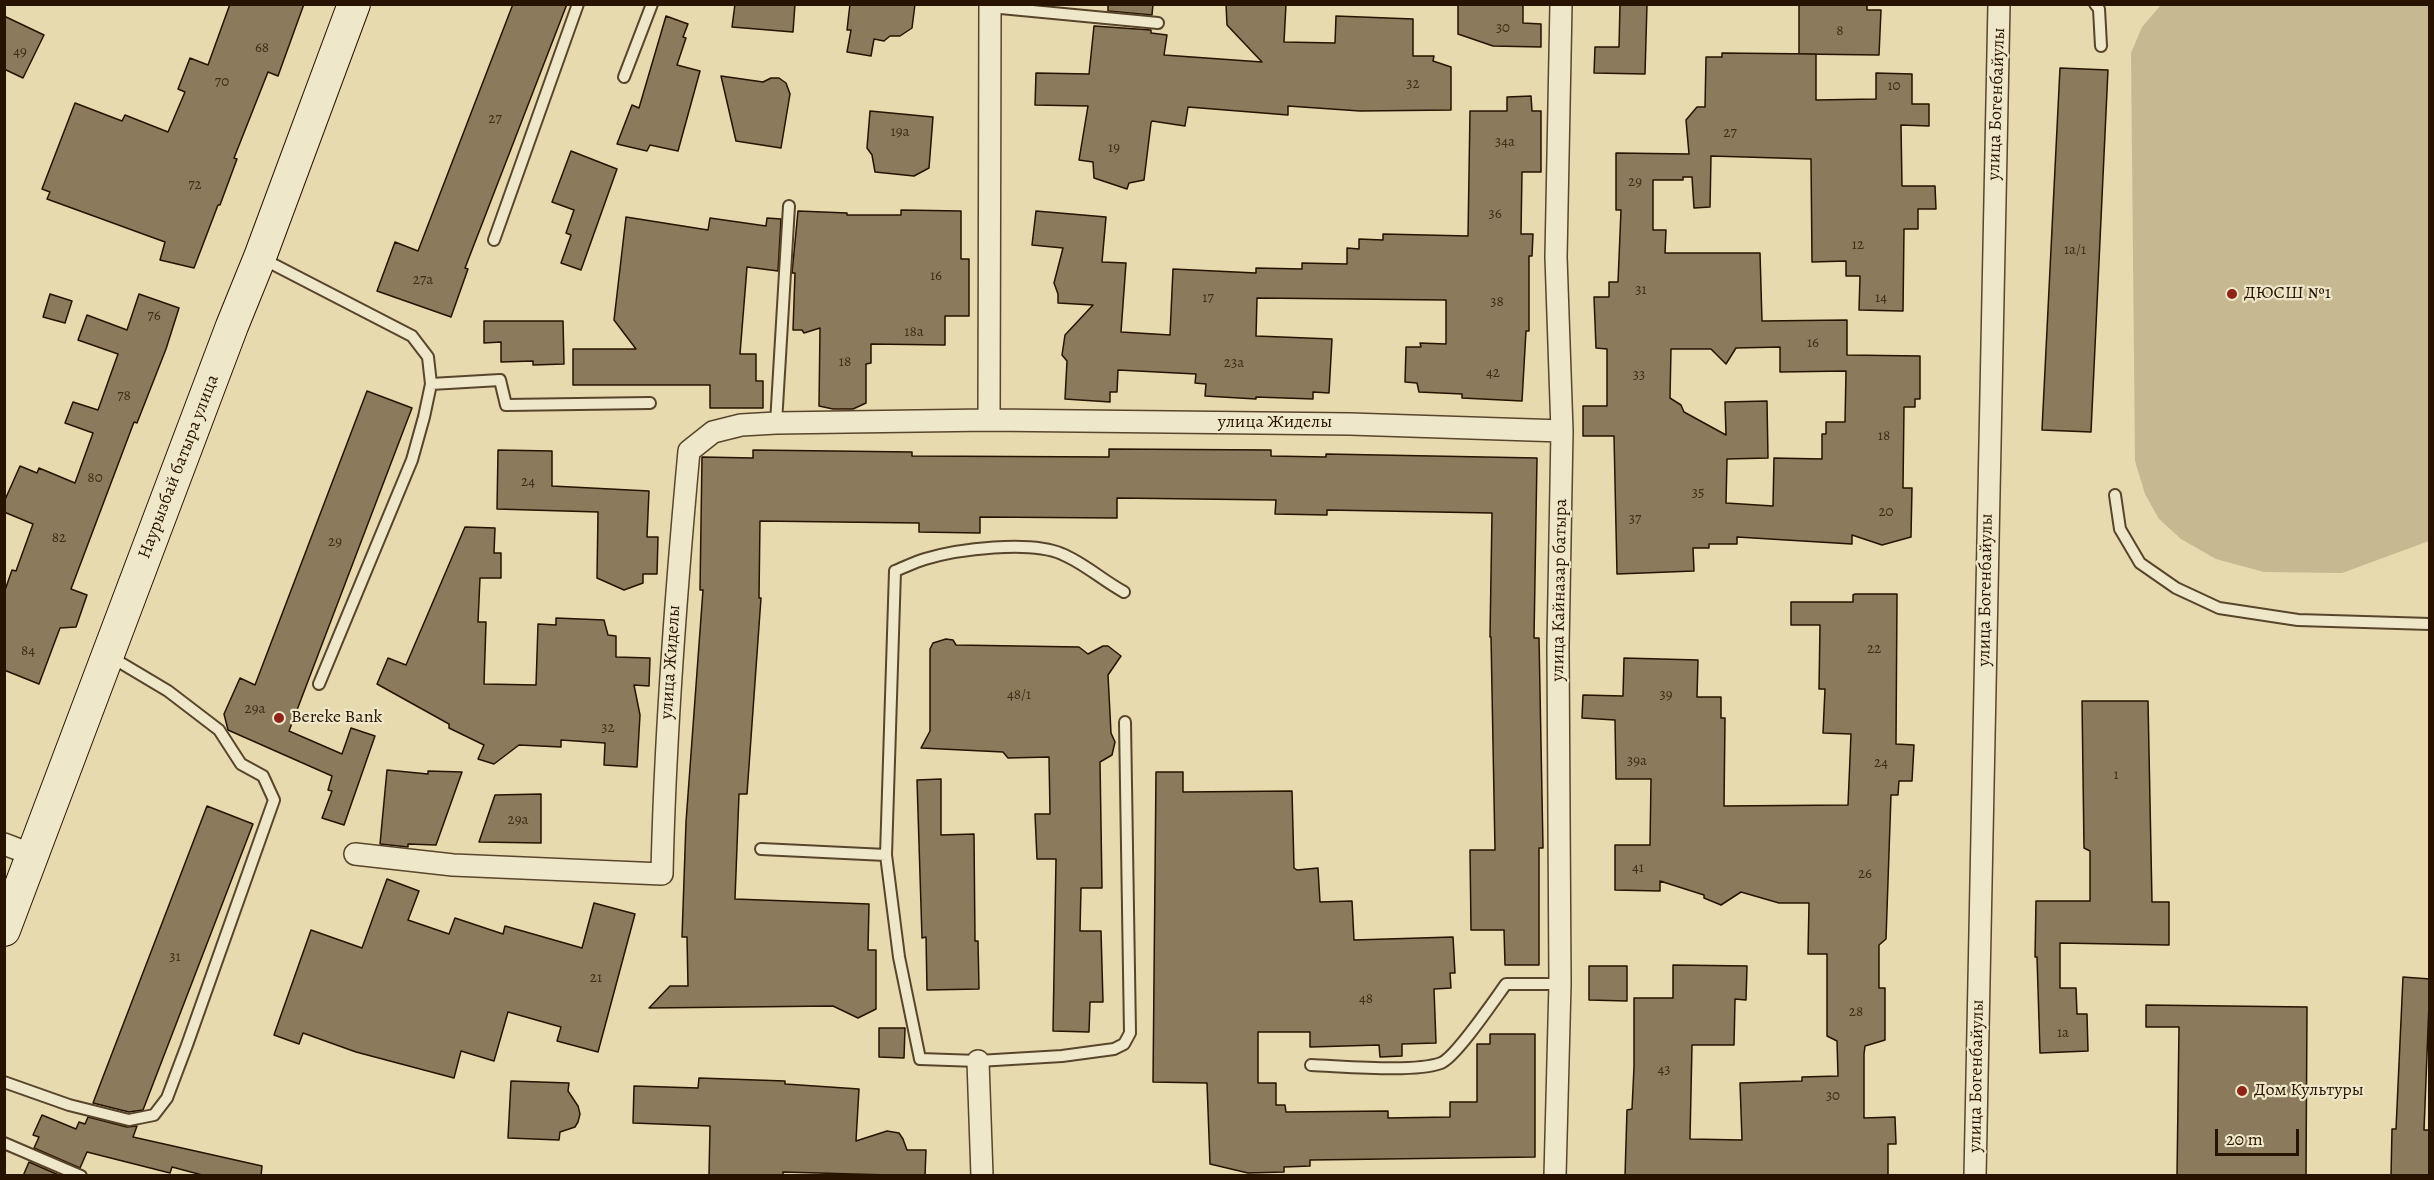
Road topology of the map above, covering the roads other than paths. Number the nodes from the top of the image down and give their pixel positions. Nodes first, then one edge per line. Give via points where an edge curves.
1 (354, 4) edge
2 (578, 4) edge
3 (652, 4) edge
4 (1561, 4) edge
5 (2000, 4) edge
6 (2095, 4) edge
7 (990, 6) edge
8 (1158, 23) dead end
9 (2101, 46) dead end
10 (624, 77) dead end
11 (789, 206) dead end
12 (494, 240) dead end
13 (260, 258) junction
14 (431, 384) junction
15 (650, 403) dead end
16 (989, 420) junction
17 (776, 423) junction
18 (1562, 431) junction
19 (2115, 495) dead end
20 (1124, 592) dead end
21 (2430, 624) edge
22 (108, 656) junction
23 (319, 684) dead end
24 (1125, 722) dead end
25 (19, 849) edge
26 (761, 849) dead end
27 (356, 854) dead end
28 (886, 855) junction
29 (7, 916) edge
30 (1560, 984) junction
31 (978, 1061) junction
32 (1311, 1065) dead end
33 (4, 1082) edge
34 (4, 1143) edge
35 (81, 1176) edge
36 (982, 1176) edge
37 (1555, 1176) edge
38 (1975, 1176) edge

1 - 13 main road, Наурызбай батыра улица
2 - 12 lane
3 - 10 lane
4 - 18 street, улица Кайназар батыра via 1556,257
5 - 38 street, улица Богенбайулы
6 - 9 lane via 2099,9
7 - 8 lane
7 - 16 street
11 - 17 lane
13 - 14 lane via 412,336 428,357
13 - 22 main road, Наурызбай батыра улица
14 - 15 lane via 500,380 506,405
14 - 23 lane via 412,460
16 - 17 street, улица Жиделы
16 - 18 street, улица Жиделы
17 - 27 street, улица Жиделы via 713,432 689,451 666,729 662,874 453,865
18 - 30 street, улица Кайназар батыра via 1558,647
19 - 21 lane via 2120,529 2140,562 2176,588 2219,608 2298,620
20 - 28 lane via 1059,552 1022,547 977,549 926,559 895,571
22 - 25 main road, Наурызбай батыра улица
22 - 33 lane via 168,691 219,730 241,764 263,776 274,800 187,1046 167,1098 154,1115 129,1120 69,1105
24 - 31 lane via 1130,1033 1124,1044 1114,1049
25 - 29 main road, Наурызбай батыра улица
26 - 28 lane
28 - 31 lane via 899,957 920,1059
30 - 32 lane via 1506,984 1468,1036 1443,1062 1410,1067
30 - 37 street, улица Кайназар батыра
31 - 36 street
34 - 35 lane

